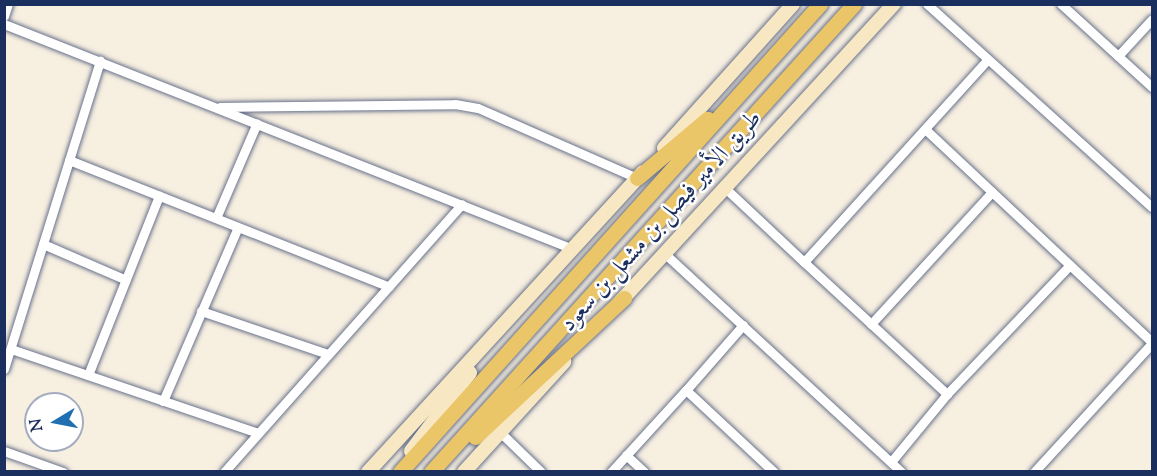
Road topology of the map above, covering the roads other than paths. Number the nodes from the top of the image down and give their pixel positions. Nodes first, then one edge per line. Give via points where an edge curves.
1 (8, 4) edge
2 (793, 4) edge
3 (820, 4) edge
4 (854, 4) edge
5 (894, 4) edge
6 (927, 4) edge
7 (1061, 4) edge
8 (4, 16) edge
9 (1152, 19) edge
10 (4, 24) edge
11 (1118, 56) junction
12 (987, 60) junction
13 (100, 62) junction
14 (755, 78) junction
15 (1152, 87) edge
16 (214, 107) junction
17 (257, 123) junction
18 (925, 129) junction
19 (69, 160) junction
20 (638, 178) junction
21 (724, 187) junction
22 (992, 192) junction
23 (159, 196) junction
24 (462, 204) junction
25 (1152, 207) edge
26 (216, 218) junction
27 (238, 227) junction
28 (43, 244) junction
29 (573, 249) junction
30 (664, 252) junction
31 (804, 262) junction
32 (1070, 265) junction
33 (126, 280) junction
34 (389, 287) junction
35 (624, 298) junction
36 (201, 311) junction
37 (516, 311) junction
38 (871, 324) junction
39 (743, 325) junction
40 (1152, 343) edge
41 (11, 349) junction
42 (328, 354) junction
43 (4, 369) edge
44 (87, 375) junction
45 (686, 390) junction
46 (947, 394) junction
47 (163, 401) junction
48 (500, 432) junction
49 (258, 433) junction
50 (4, 451) edge
51 (626, 455) junction
52 (891, 462) junction
53 (63, 471) edge
54 (224, 471) edge
55 (368, 471) edge
56 (398, 471) edge
57 (431, 471) edge
58 (437, 471) edge
59 (464, 471) edge
60 (541, 471) edge
61 (611, 471) edge
62 (644, 471) edge
63 (774, 471) edge
64 (901, 471) edge
65 (1034, 471) edge

1 - 8 street
2 - 20 main road
3 - 14 main road, طريق الأمير فيصل بن مشعل بن سعود
4 - 57 main road, طريق الأمير فيصل بن مشعل بن سعود
5 - 21 main road, طريق الأمير فيصل بن مشعل بن سعود
6 - 12 street
7 - 11 street
9 - 11 street
10 - 13 street
11 - 15 street
12 - 18 street
12 - 25 street
13 - 16 street
13 - 19 street
14 - 20 main road
14 - 56 main road, طريق الأمير فيصل بن مشعل بن سعود
16 - 17 street
16 - 20 street via 466,106
17 - 24 street
17 - 26 street
18 - 22 street
18 - 31 street
19 - 23 street
19 - 28 street
20 - 29 main road
21 - 30 main road, طريق الأمير فيصل بن مشعل بن سعود
21 - 31 street
22 - 32 street
22 - 38 street
23 - 26 street
23 - 33 street
24 - 29 street
24 - 34 street
26 - 27 street
27 - 34 street
27 - 36 street
28 - 33 street
28 - 41 street
29 - 37 main road
30 - 35 main road, طريق الأمير فيصل بن مشعل بن سعود
30 - 39 street
31 - 38 street
32 - 40 street
32 - 46 street
33 - 44 street
34 - 42 street
35 - 48 main road, طريق الأمير فيصل بن مشعل بن سعود
35 - 58 main road
36 - 42 street
36 - 47 street
37 - 55 main road
37 - 56 main road
38 - 46 street
39 - 45 street
39 - 52 street
40 - 65 street
41 - 43 street
41 - 44 street
42 - 49 street
44 - 47 street
45 - 51 street
45 - 63 street
46 - 52 street
47 - 49 street
48 - 59 main road, طريق الأمير فيصل بن مشعل بن سعود
48 - 60 street
49 - 54 street
50 - 53 street
51 - 61 street
51 - 62 street
52 - 64 street

